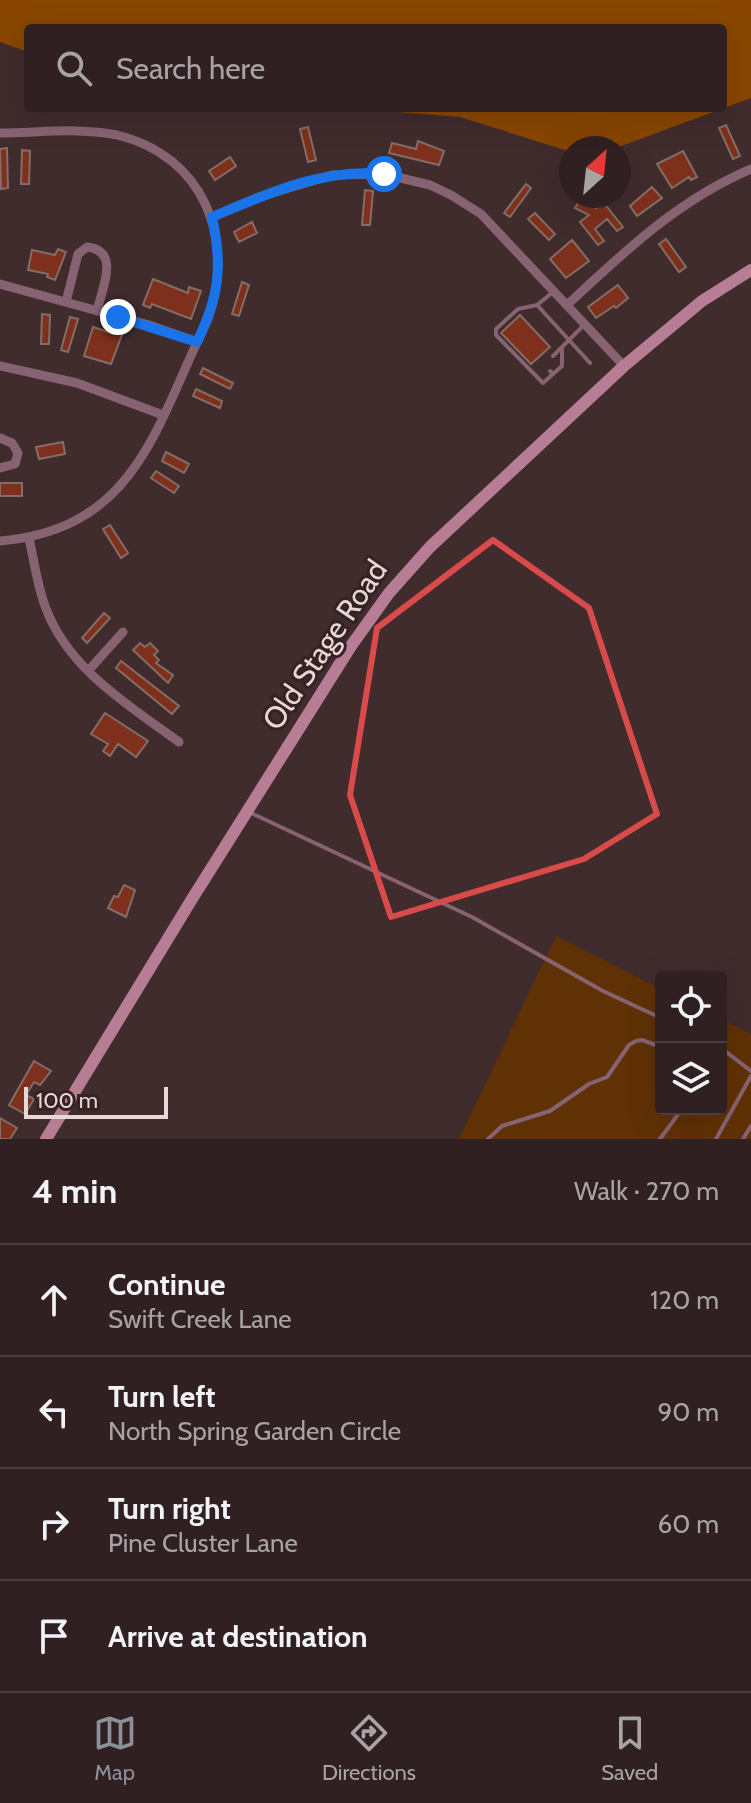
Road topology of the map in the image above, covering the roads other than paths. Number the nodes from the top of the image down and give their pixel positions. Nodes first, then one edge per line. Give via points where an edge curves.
1 (0, 133) edge
2 (751, 169) edge
3 (212, 217) junction
4 (751, 270) edge
5 (0, 284) edge
6 (555, 291) junction
7 (66, 302) junction
8 (537, 305) junction
9 (567, 305) junction
10 (97, 311) junction
11 (585, 324) junction
12 (569, 340) junction
13 (197, 342) junction
14 (562, 347) junction
15 (553, 356) dead end
16 (590, 363) dead end
17 (0, 366) edge
18 (624, 366) junction
19 (163, 415) junction
20 (0, 438) edge
21 (0, 468) edge
22 (29, 538) junction
23 (0, 541) edge
24 (123, 632) dead end
25 (88, 671) junction
26 (179, 742) dead end
27 (247, 811) junction
28 (655, 1015) edge
29 (655, 1045) edge
30 (727, 1053) edge
31 (751, 1073) edge
32 (678, 1115) edge
33 (751, 1126) edge
34 (46, 1139) edge
35 (488, 1139) edge
36 (660, 1139) edge
37 (716, 1139) edge
38 (743, 1139) edge

1 - 3 street via 99,133 131,140 176,165 197,188
2 - 9 street via 665,218
3 - 6 street via 317,177 367,172 409,179 481,214
3 - 13 street via 219,275
4 - 18 main road, Old Stage Road via 702,301
5 - 7 street
6 - 8 lane
6 - 9 street
7 - 10 street
7 - 10 street via 78,254 87,247 98,249 107,264
8 - 12 lane
8 - 14 lane via 518,309 496,335 543,383 562,366
9 - 11 street
10 - 13 street
11 - 12 lane
11 - 18 street
12 - 14 lane
12 - 16 lane
13 - 19 street
14 - 15 lane
17 - 19 street via 77,383
18 - 27 main road, Old Stage Road via 411,565 351,646
19 - 22 street via 121,487 92,512
20 - 21 street via 18,453 15,464
22 - 23 street
22 - 25 street via 46,608 73,656
24 - 25 street
25 - 26 street
27 - 28 lane via 472,917
27 - 34 main road, Old Stage Road
29 - 35 lane via 636,1041 607,1077 550,1111 502,1126
30 - 31 lane
31 - 37 lane
32 - 36 lane
33 - 38 lane

